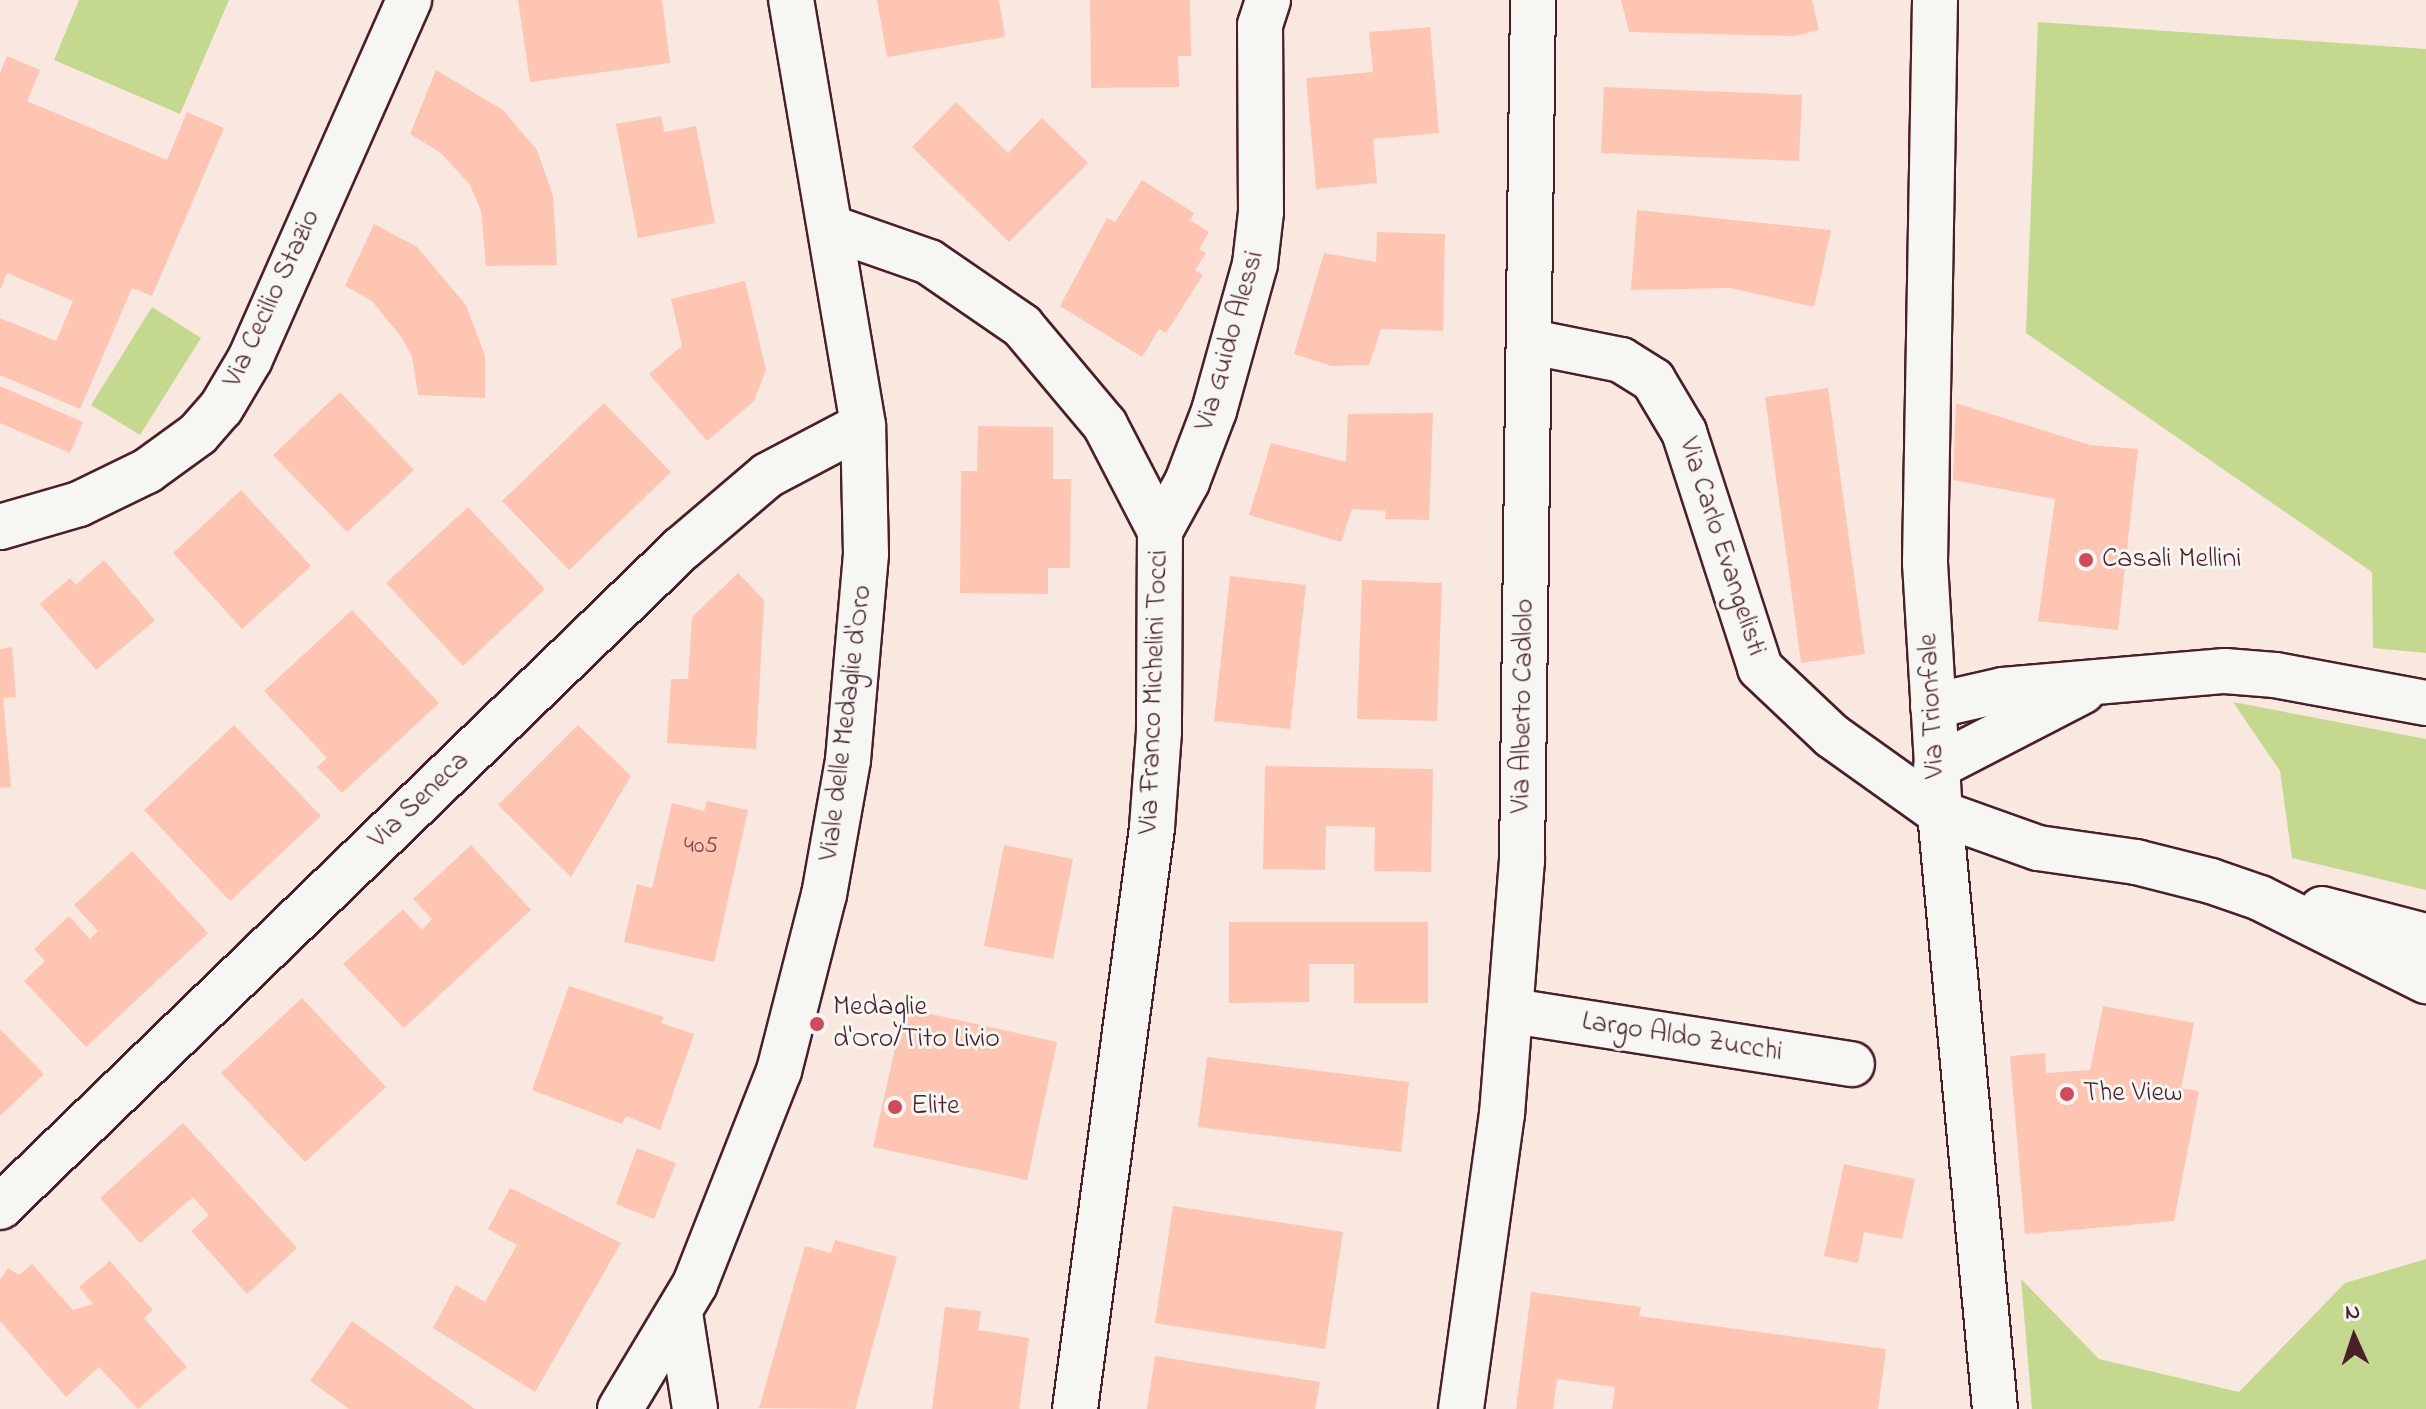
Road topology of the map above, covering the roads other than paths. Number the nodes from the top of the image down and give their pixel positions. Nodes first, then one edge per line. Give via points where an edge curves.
1 (409, 0) edge
2 (791, 0) edge
3 (1268, 0) edge
4 (1533, 0) edge
5 (1935, 0) edge
6 (832, 228) junction
7 (1532, 342) junction
8 (863, 425) junction
9 (0, 527) edge
10 (1160, 531) junction
11 (2093, 686) junction
12 (2426, 703) edge
13 (1933, 706) junction
14 (1936, 767) junction
15 (1940, 813) junction
16 (2260, 898) junction
17 (2426, 936) edge
18 (2426, 981) edge
19 (1512, 1011) junction
20 (1852, 1064) dead end
21 (0, 1207) edge
22 (680, 1313) junction
23 (620, 1409) edge
24 (695, 1409) edge
25 (1075, 1409) edge
26 (1461, 1409) edge
27 (1995, 1409) edge

1 - 9 street, Via Cecilio Stazio via 250,359 221,408 198,434 147,471 79,504
2 - 6 street, Viale delle Medaglie d'Oro
3 - 10 street, Via Guido Alessi via 1260,25 1261,212 1255,264 1210,423
4 - 7 street, Via Alberto Cadlolo via 1527,216
5 - 13 street, Via Trionfale via 1924,430
6 - 8 street, Viale delle Medaglie d'Oro
6 - 10 street, Via Franco Michelini Tocci via 929,262 1022,326 1105,425
7 - 15 street, Via Carlo Evangelisti via 1621,360 1653,380 1684,432 1760,668 1832,736
7 - 19 street, Via Alberto Cadlolo via 1522,861
8 - 21 street, Via Seneca via 768,475 681,549
8 - 22 street, Viale delle Medaglie d'Oro via 866,541 861,655 827,880 779,1071
10 - 25 street, Via Franco Michelini Tocci via 1159,732 1152,828
11 - 12 street via 2194,673 2258,673
11 - 13 street via 1985,693
11 - 14 street
13 - 14 street, Via Trionfale
14 - 15 street, Via Trionfale
15 - 16 street, Via Carlo Evangelisti via 2038,848 2173,870
15 - 27 street, Via Trionfale
16 - 17 street
16 - 18 street
19 - 20 street, Largo Aldo Zucchi
19 - 26 street, Via Alberto Cadlolo via 1491,1212
22 - 23 street, Viale delle Medaglie d'Oro
22 - 24 street

